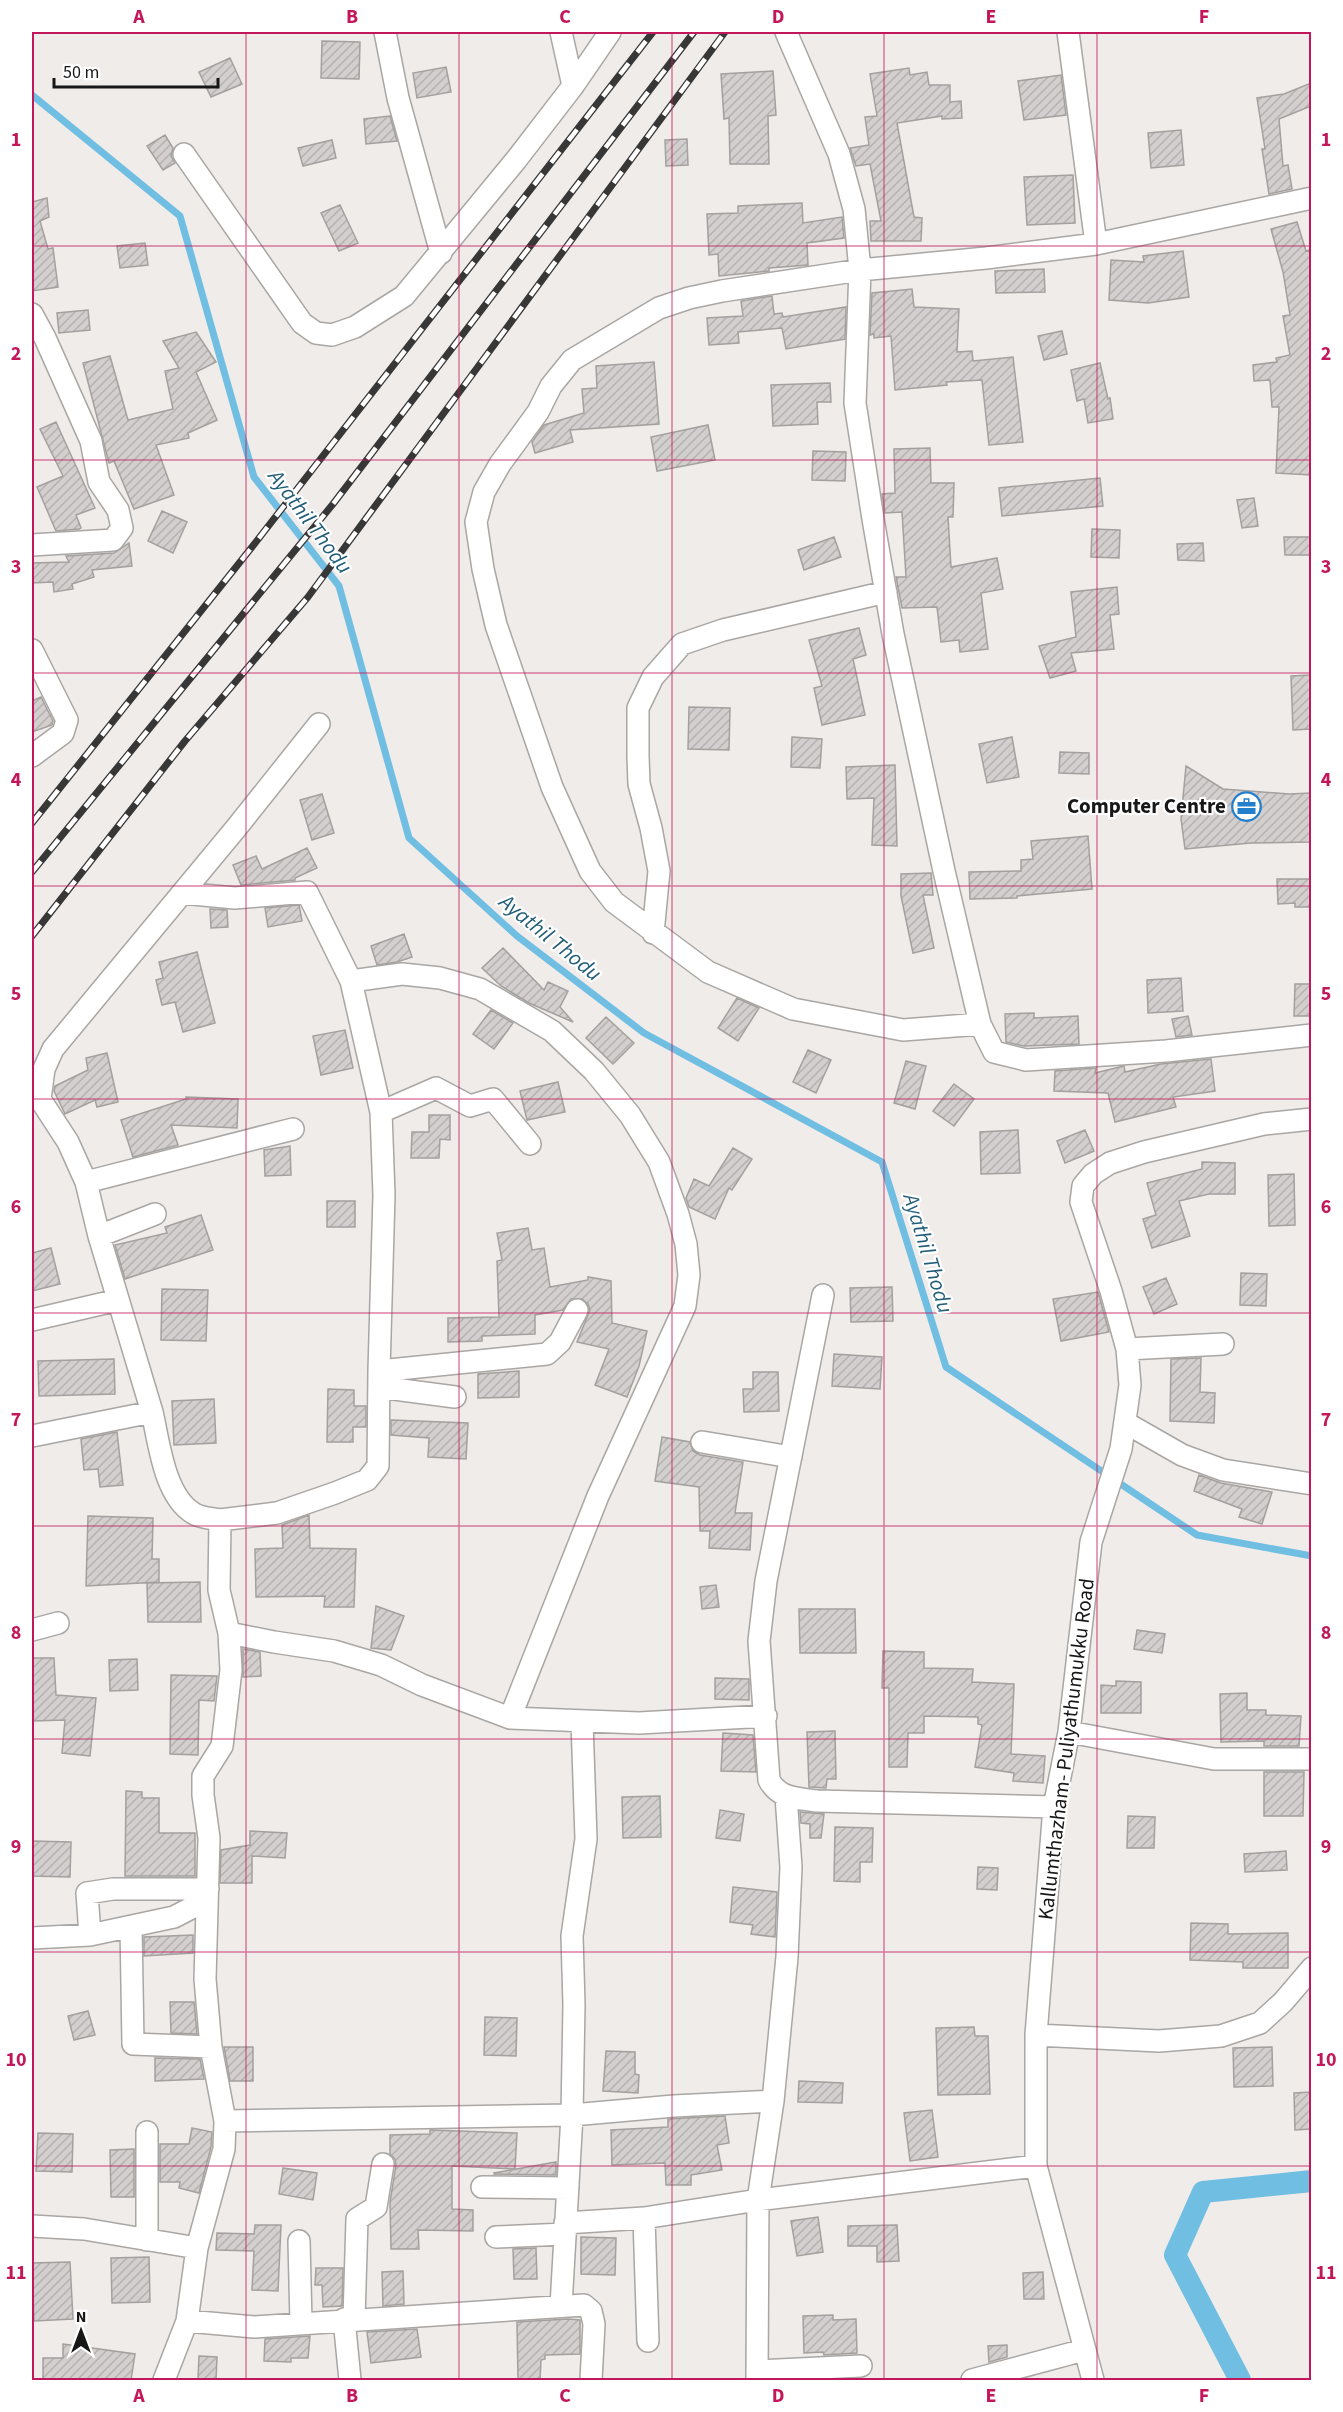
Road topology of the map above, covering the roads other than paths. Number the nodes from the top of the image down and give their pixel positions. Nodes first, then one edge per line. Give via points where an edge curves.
1 (385, 32) edge
2 (561, 32) edge
3 (610, 32) edge
4 (786, 32) edge
5 (1068, 32) edge
6 (573, 86) junction
7 (184, 154) dead end
8 (1311, 198) edge
9 (1096, 244) junction
10 (441, 252) junction
11 (860, 270) junction
12 (32, 314) edge
13 (32, 545) edge
14 (886, 592) junction
15 (32, 650) edge
16 (319, 724) dead end
17 (32, 756) edge
18 (182, 893) junction
19 (653, 933) junction
20 (351, 981) junction
21 (980, 1024) junction
22 (1311, 1035) edge
23 (36, 1096) edge
24 (381, 1112) junction
25 (1311, 1119) edge
26 (293, 1129) dead end
27 (530, 1144) dead end
28 (86, 1182) junction
29 (155, 1214) dead end
30 (99, 1236) junction
31 (823, 1295) dead end
32 (118, 1300) junction
33 (577, 1311) dead end
34 (32, 1320) edge
35 (1222, 1344) dead end
36 (1126, 1349) junction
37 (379, 1379) junction
38 (455, 1397) dead end
39 (152, 1412) junction
40 (1126, 1423) junction
41 (32, 1436) edge
42 (702, 1442) dead end
43 (790, 1457) junction
44 (1311, 1484) edge
45 (219, 1520) junction
46 (58, 1623) dead end
47 (32, 1630) edge
48 (229, 1633) junction
49 (766, 1716) junction
50 (510, 1718) junction
51 (582, 1721) junction
52 (1068, 1732) junction
53 (1311, 1759) edge
54 (786, 1796) junction
55 (1054, 1807) junction
56 (208, 1889) junction
57 (131, 1927) junction
58 (90, 1935) junction
59 (32, 1938) edge
60 (1311, 1968) edge
61 (1036, 2035) junction
62 (211, 2047) junction
63 (773, 2101) junction
64 (572, 2115) junction
65 (225, 2121) junction
66 (147, 2132) dead end
67 (383, 2164) dead end
68 (1036, 2166) junction
69 (482, 2187) dead end
70 (568, 2188) junction
71 (758, 2200) junction
72 (644, 2218) junction
73 (32, 2226) edge
74 (565, 2229) junction
75 (496, 2237) dead end
76 (147, 2240) junction
77 (299, 2241) dead end
78 (197, 2248) junction
79 (561, 2306) junction
80 (349, 2319) junction
81 (187, 2321) junction
82 (301, 2323) junction
83 (648, 2341) dead end
84 (1084, 2350) junction
85 (861, 2366) dead end
86 (757, 2376) edge
87 (164, 2380) edge
88 (350, 2380) edge
89 (591, 2380) edge
90 (972, 2380) edge
91 (1093, 2380) edge

1 - 10 street via 398,98
2 - 6 street
3 - 6 street
4 - 11 street via 838,154 854,209
5 - 9 street
6 - 10 street
7 - 10 street via 302,324 316,333 332,335 374,317 404,296
8 - 9 street
9 - 11 street
11 - 14 street via 855,403
11 - 19 street via 689,298 636,320 572,360 551,386 484,492 476,522 483,569 496,625 552,787 590,871 614,902
12 - 13 street via 91,441 99,482 118,510 122,528 113,540
14 - 19 street via 723,630 682,644 653,677 638,708 638,756 639,784 659,871
14 - 21 street
15 - 17 street via 67,720 63,733
16 - 18 street
18 - 20 street via 235,898 307,892
18 - 23 street via 53,1049
19 - 21 street via 708,972 793,1009 903,1030
20 - 24 street
20 - 50 street via 402,974 440,978 480,989 552,1031 594,1071 630,1115 659,1162 686,1244 689,1275 685,1306 598,1496
21 - 22 street via 994,1052 1026,1060 1166,1051
23 - 28 street via 68,1142
24 - 27 street via 436,1088 470,1106 493,1099
24 - 37 street via 384,1195
25 - 36 street via 1264,1124 1144,1152 1110,1163 1083,1186 1081,1202
26 - 28 street
28 - 30 street
29 - 30 street
30 - 32 street
31 - 43 street
32 - 34 street
32 - 39 street
33 - 37 street via 560,1342 547,1354
35 - 36 street
36 - 40 street via 1130,1385
37 - 38 street
37 - 45 street via 378,1466 367,1480 277,1513
39 - 41 street
39 - 45 street via 174,1492 194,1515
40 - 44 street via 1182,1455 1222,1470
40 - 52 street, Kallumthazham- Puliyathumukku Road via 1091,1542
42 - 43 street
43 - 49 street via 766,1581 759,1641
45 - 48 street via 219,1590
46 - 47 street
48 - 50 street via 334,1651 381,1665
48 - 56 street via 231,1670 222,1746 203,1776 209,1838
49 - 51 street via 639,1723
49 - 54 street via 769,1780
50 - 51 street
51 - 64 street via 586,1839 572,1936
52 - 53 street via 1214,1759
52 - 55 street, Kallumthazham- Puliyathumukku Road
54 - 55 street via 817,1801
54 - 63 street via 790,1890
55 - 61 street, Kallumthazham- Puliyathumukku Road
56 - 57 street via 199,1904 174,1917
56 - 58 street via 113,1889 87,1893
56 - 62 street via 205,1979
57 - 58 street
57 - 62 street via 133,2044
58 - 59 street
60 - 61 street via 1260,2023 1221,2036 1159,2041
61 - 68 street, Kallumthazham- Puliyathumukku Road
62 - 65 street
63 - 64 street
63 - 71 street
64 - 65 street
64 - 70 street
65 - 78 street via 224,2150
66 - 76 street
67 - 80 street via 376,2207 357,2219
68 - 71 street
68 - 84 street, Kallumthazham- Puliyathumukku Road
69 - 70 street
70 - 74 street
71 - 72 street
71 - 86 street
72 - 74 street
72 - 83 street
73 - 76 street via 84,2229
74 - 75 street
74 - 79 street
76 - 78 street
77 - 82 street
78 - 81 street
79 - 80 street
79 - 89 street via 584,2305 591,2311
80 - 82 street
80 - 88 street
81 - 82 street via 254,2327
81 - 87 street
84 - 90 street
84 - 91 street, Kallumthazham- Puliyathumukku Road
85 - 86 street

